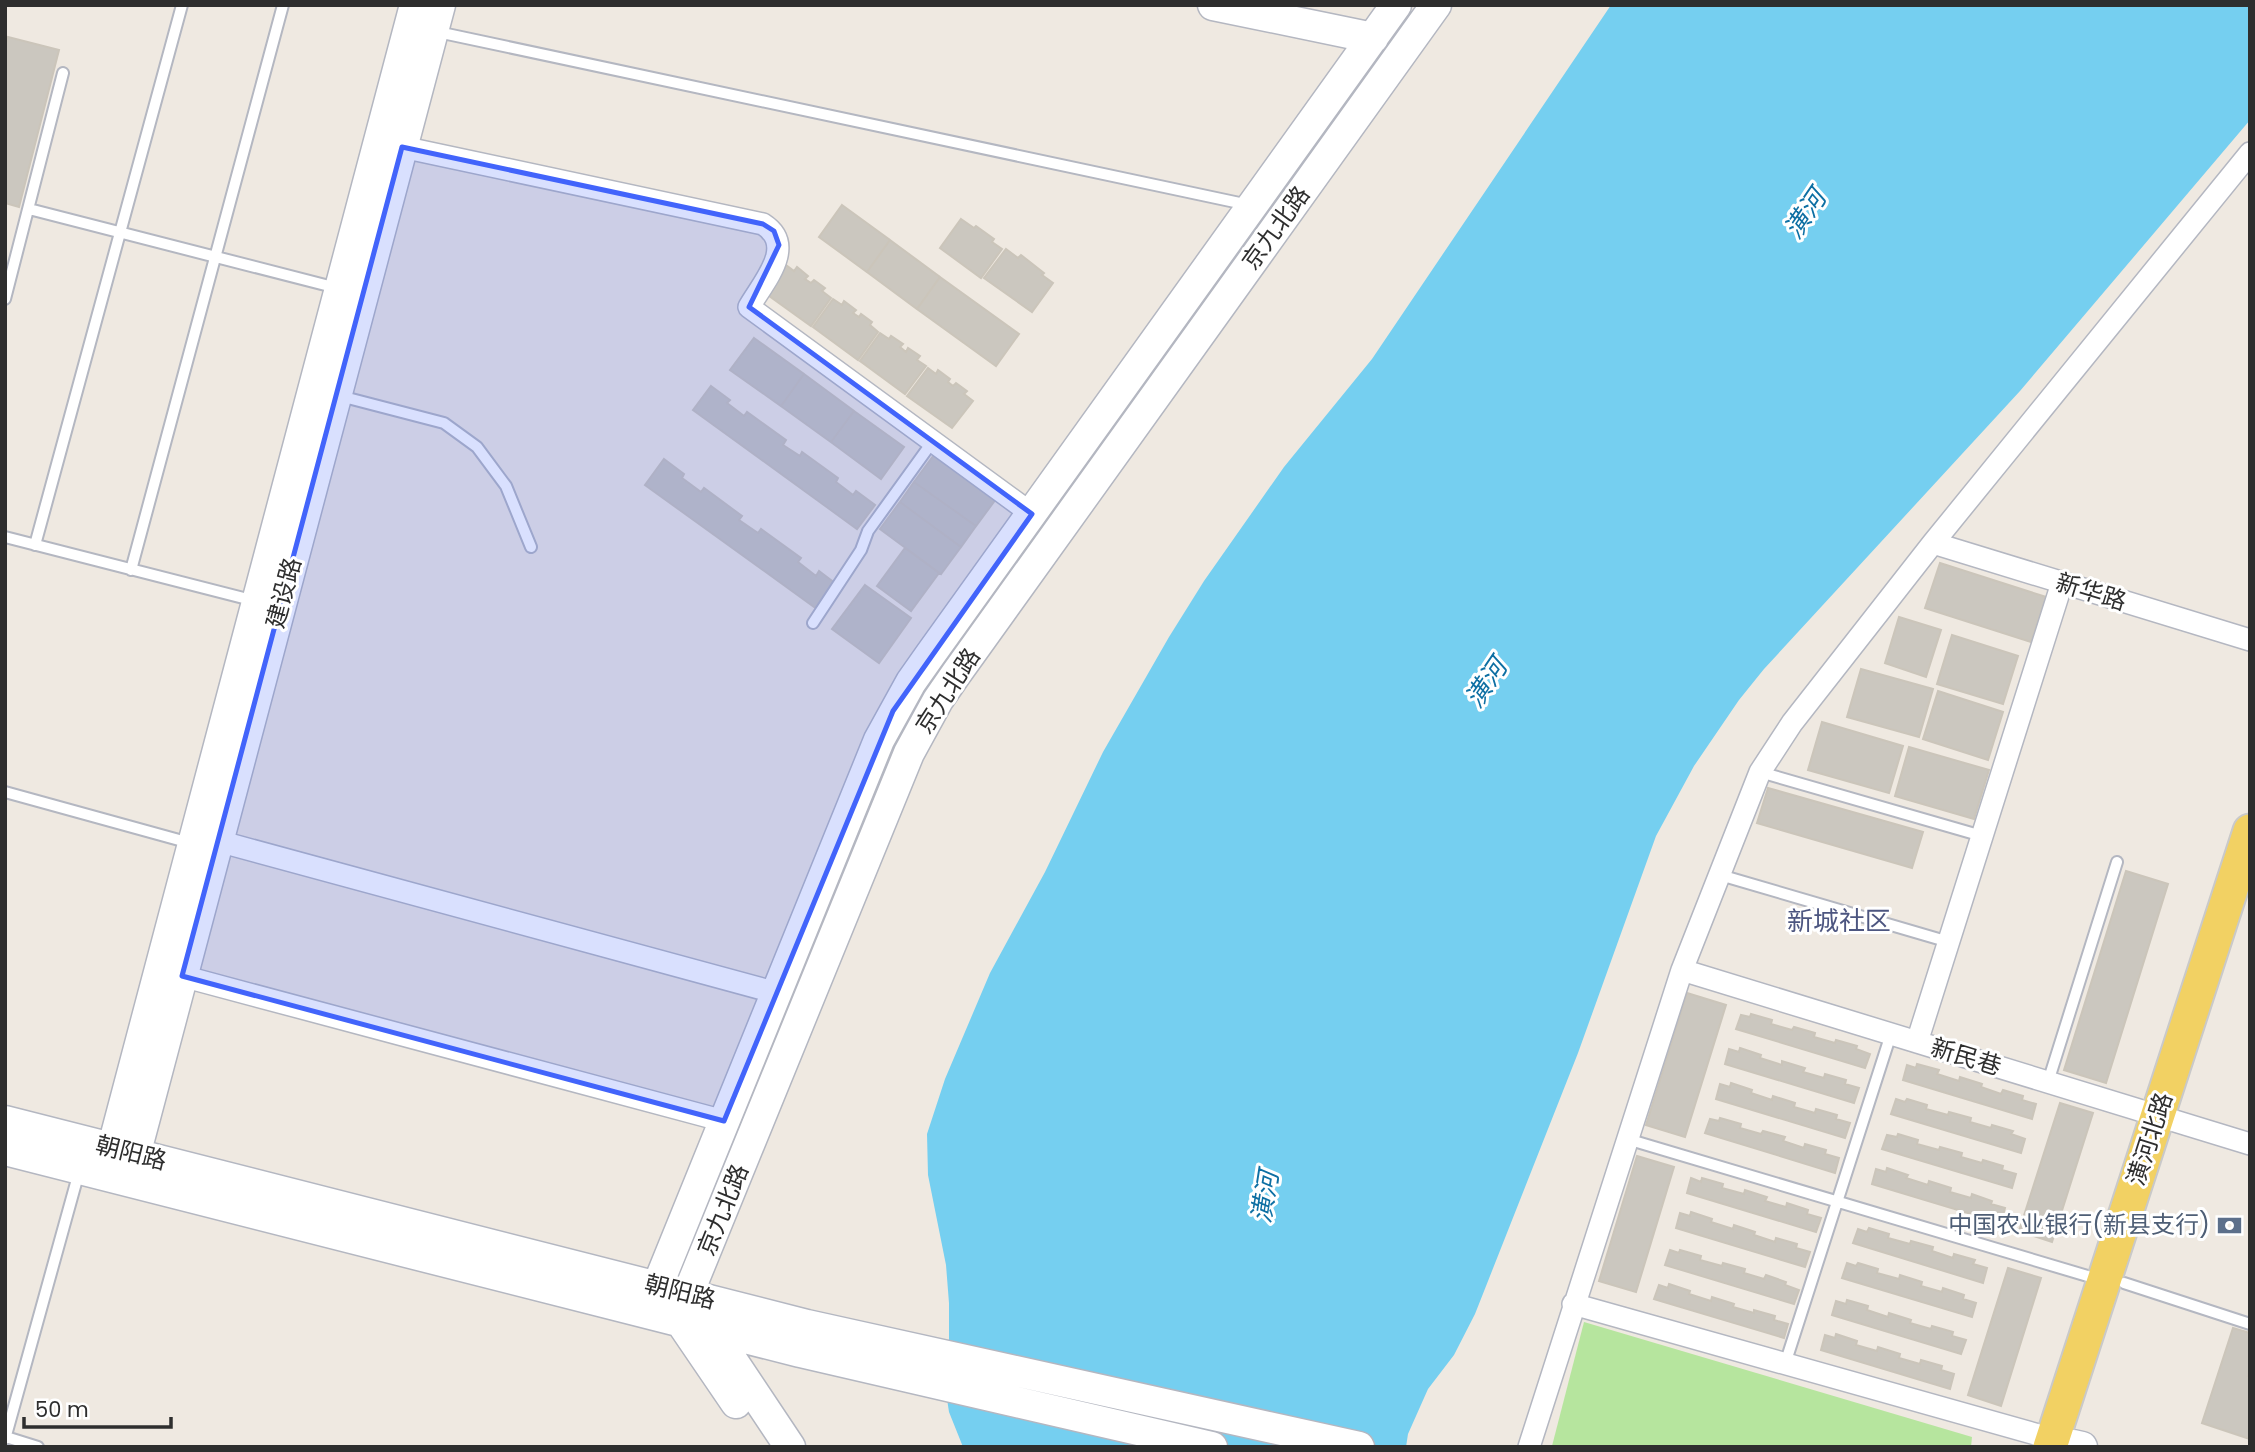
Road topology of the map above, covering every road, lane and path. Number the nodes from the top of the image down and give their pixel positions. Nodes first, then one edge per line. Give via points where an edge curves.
1 (182, 5) edge
2 (283, 5) edge
3 (415, 5) edge
4 (1213, 5) edge
5 (1396, 5) edge
6 (1437, 5) edge
7 (436, 18) edge
8 (1373, 38) junction
9 (63, 73) dead end
10 (402, 147) junction
11 (2250, 153) edge
12 (1252, 206) junction
13 (29, 209) junction
14 (120, 232) junction
15 (215, 257) junction
16 (340, 289) junction
17 (5, 299) edge
18 (337, 395) junction
19 (933, 441) junction
20 (1032, 514) junction
21 (5, 537) edge
22 (1933, 543) junction
23 (35, 545) junction
24 (531, 547) dead end
25 (131, 570) junction
26 (2062, 583) junction
27 (257, 602) junction
28 (813, 623) dead end
29 (2250, 640) edge
30 (1760, 772) junction
31 (5, 792) edge
32 (2250, 831) edge
33 (1982, 836) junction
34 (206, 842) junction
35 (2117, 862) dead end
36 (1720, 875) junction
37 (2250, 898) edge
38 (1949, 942) junction
39 (1682, 971) junction
40 (182, 976) junction
41 (777, 993) junction
42 (1891, 1034) junction
43 (1917, 1042) junction
44 (2048, 1083) junction
45 (2167, 1119) junction
46 (5, 1121) edge
47 (724, 1121) junction
48 (1627, 1139) junction
49 (2250, 1144) edge
50 (5, 1150) edge
51 (112, 1166) junction
52 (1837, 1201) junction
53 (2114, 1282) junction
54 (657, 1287) junction
55 (1573, 1304) junction
56 (684, 1308) junction
57 (2250, 1324) edge
58 (711, 1329) junction
59 (888, 1357) junction
60 (1785, 1364) junction
61 (6, 1438) edge
62 (2066, 1445) edge
63 (38, 1447) edge
64 (765, 1447) edge
65 (790, 1447) edge
66 (1212, 1447) edge
67 (1359, 1447) edge
68 (1529, 1447) edge

1 - 14 lane
2 - 15 lane
3 - 16 main road, 建设路
4 - 8 main road
5 - 8 main road, 京九北路
6 - 56 main road, 京九北路 via 922,727
7 - 10 main road, 建设路
7 - 12 lane
8 - 12 main road, 京九北路
9 - 13 lane
10 - 18 main road, 建设路
10 - 19 street via 763,224 774,231 779,245 749,307
11 - 22 street
12 - 20 main road, 京九北路
13 - 14 lane
13 - 17 lane
14 - 15 lane
14 - 23 lane
15 - 16 lane
15 - 25 lane
16 - 27 main road, 建设路
18 - 24 lane via 444,423 477,447 506,486
18 - 34 main road, 建设路
19 - 20 street
19 - 28 lane via 867,531 862,550
20 - 41 main road, 京九北路 via 893,711
21 - 23 lane
22 - 26 street, 新华路
22 - 30 street via 1792,723
23 - 25 lane
25 - 27 lane
26 - 29 street, 新华路
26 - 33 street
27 - 34 main road, 建设路
30 - 33 lane
30 - 36 street
31 - 34 lane
32 - 45 main road, 潢河北路
33 - 38 street
34 - 40 main road, 建设路
34 - 41 street
34 - 51 main road, 建设路
35 - 44 lane
36 - 38 lane
36 - 39 street
37 - 45 main road, 潢河北路
38 - 43 street
39 - 42 street, 新民巷
39 - 48 street
40 - 47 street
40 - 51 main road, 建设路
41 - 47 main road, 京九北路
42 - 43 street, 新民巷
42 - 52 lane
43 - 44 street, 新民巷
44 - 45 street, 新民巷
45 - 49 street, 新民巷
45 - 53 main road, 潢河北路
46 - 51 main road, 朝阳路
47 - 54 main road, 京九北路
48 - 52 lane
48 - 55 street
50 - 51 main road, 朝阳路
51 - 54 main road, 朝阳路
51 - 56 main road, 朝阳路
51 - 61 lane
52 - 53 lane
52 - 60 lane
53 - 57 lane
53 - 62 main road, 潢河北路
54 - 56 main road
55 - 60 street
55 - 68 street
56 - 58 main road
56 - 59 main road, 朝阳路
56 - 64 main road
58 - 59 main road, 朝阳路
58 - 65 main road
59 - 66 main road, 朝阳路
59 - 67 main road, 朝阳路
60 - 62 street
61 - 63 lane

